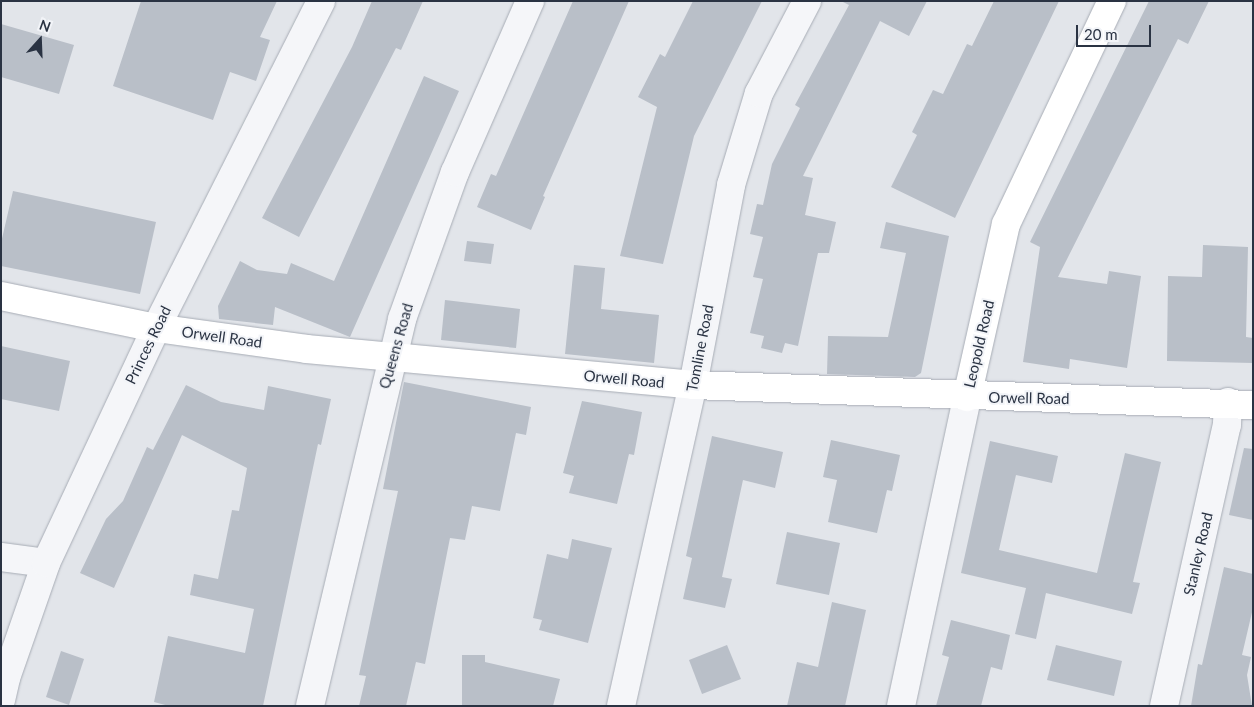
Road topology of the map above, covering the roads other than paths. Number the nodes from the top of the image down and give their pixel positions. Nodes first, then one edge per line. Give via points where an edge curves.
1 (321, 1) edge
2 (530, 1) edge
3 (807, 1) edge
4 (1112, 1) edge
5 (1, 296) edge
6 (156, 328) junction
7 (391, 358) junction
8 (693, 385) junction
9 (967, 397) junction
10 (1240, 404) edge
11 (1, 557) edge
12 (46, 563) junction
13 (1, 700) edge
14 (310, 706) edge
15 (621, 706) edge
16 (901, 706) edge
17 (1164, 706) edge

1 - 6 street, Princes Road
2 - 7 street, Queens Road via 455,172
3 - 8 street, Tomline Road via 759,93 743,141 731,185
4 - 9 main road, Leopold Road via 1006,224
5 - 6 main road, Orwell Road
6 - 7 main road, Orwell Road
6 - 12 street, Princes Road
7 - 8 main road, Orwell Road
7 - 14 street, Queens Road
8 - 9 main road, Orwell Road
8 - 15 street, Tomline Road
9 - 10 main road, Orwell Road
9 - 16 street, Leopold Road
10 - 17 street, Stanley Road via 1227,425
11 - 12 street
12 - 13 street, Princes Road

